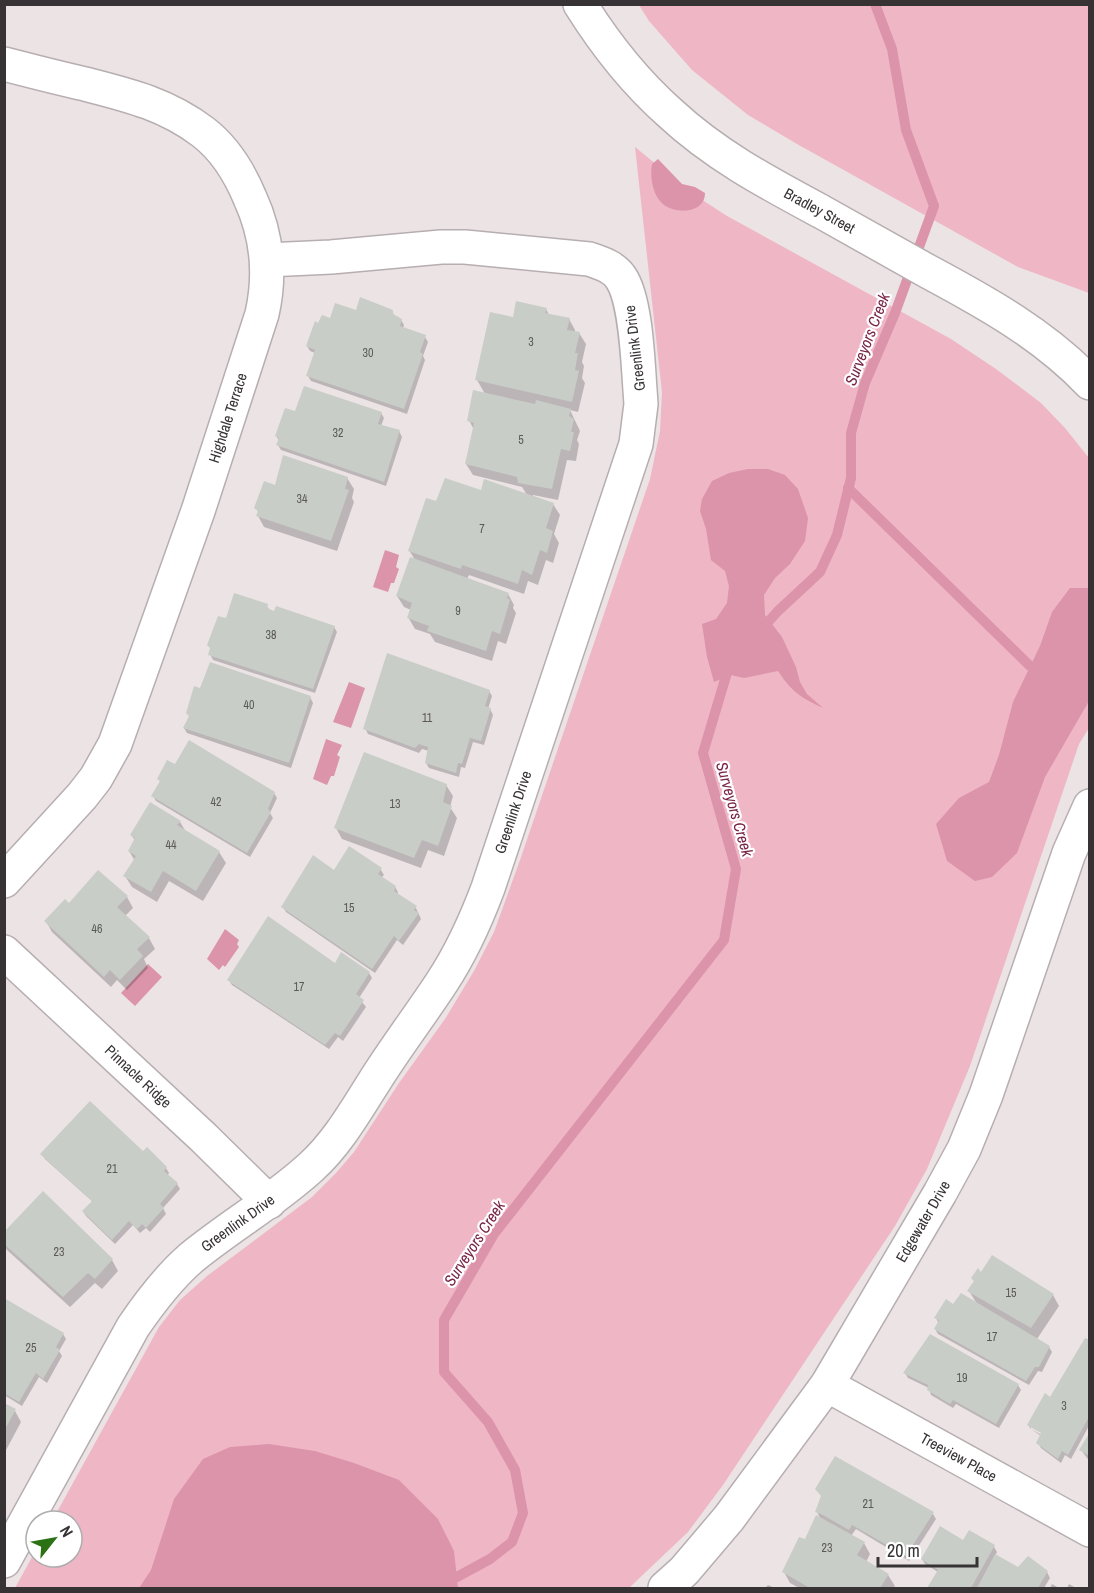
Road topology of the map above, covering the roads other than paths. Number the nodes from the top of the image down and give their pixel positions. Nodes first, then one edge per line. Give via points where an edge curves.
1 (580, 4) edge
2 (4, 64) edge
3 (267, 260) junction
4 (1089, 383) edge
5 (1089, 806) edge
6 (4, 881) edge
7 (4, 952) edge
8 (269, 1202) junction
9 (827, 1385) junction
10 (1089, 1530) edge
11 (4, 1561) edge
12 (665, 1588) edge

1 - 4 street, Bradley Street via 640,83 709,146 769,184 990,305 1051,347
2 - 3 street, Highdale Terrace via 134,97 162,107 204,132 221,149 246,188 262,228
3 - 6 street, Highdale Terrace via 262,314 198,512 115,744 96,778
3 - 8 street, Greenlink Drive via 465,247 602,263 621,278 630,301 641,404 634,450 481,906 442,981 342,1129 314,1165
5 - 9 street, Edgewater Drive via 964,1149
7 - 8 street, Pinnacle Ridge
8 - 11 street, Greenlink Drive via 191,1258 149,1303
9 - 10 street, Treeview Place
9 - 12 street, Edgewater Drive via 729,1518

